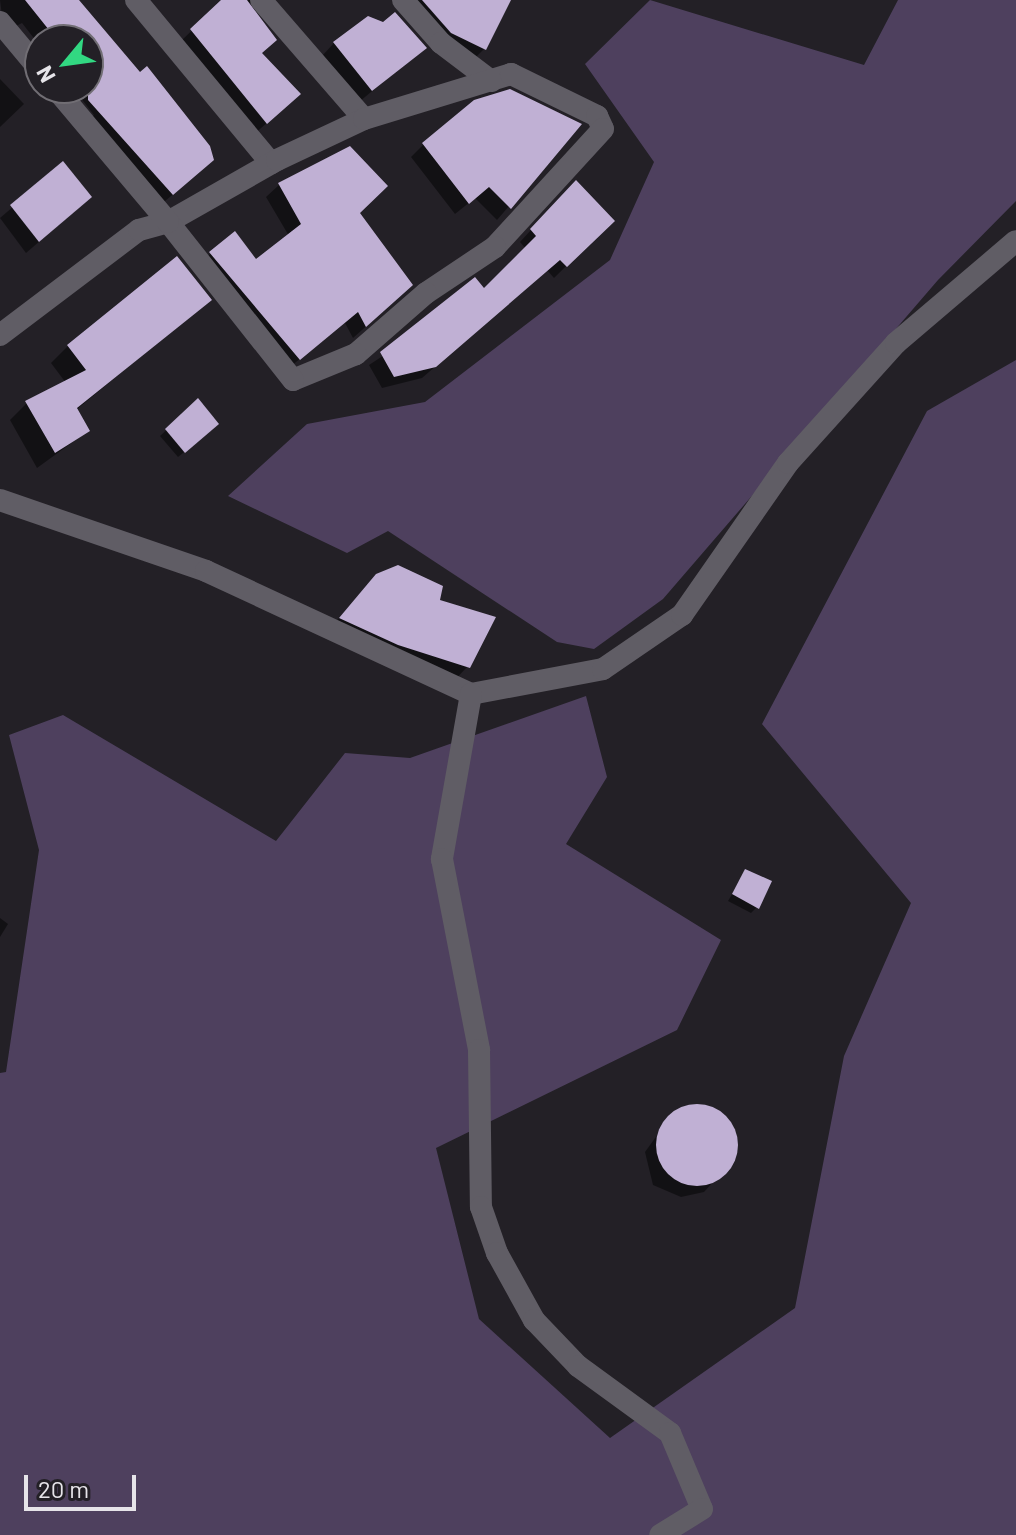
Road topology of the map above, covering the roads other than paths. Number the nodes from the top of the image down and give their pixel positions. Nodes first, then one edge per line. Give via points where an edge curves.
1 (136, 0) edge
2 (261, 0) edge
3 (403, 0) edge
4 (0, 22) edge
5 (24, 51) edge
6 (491, 81) junction
7 (68, 104) edge
8 (364, 119) junction
9 (271, 163) junction
10 (168, 222) junction
11 (1016, 241) edge
12 (0, 335) edge
13 (0, 500) edge
14 (471, 694) junction
15 (660, 1535) edge

1 - 9 street
2 - 8 street
3 - 6 street via 441,43
4 - 5 street
6 - 8 street
6 - 10 street via 511,74 597,116 603,129 495,247 426,293 356,354 293,380
7 - 10 street
8 - 9 street
9 - 10 street
10 - 12 street via 139,230
11 - 14 street via 896,343 788,463 682,615 603,669
13 - 14 street via 206,571
14 - 15 street via 442,859 479,1050 481,1207 497,1253 534,1320 578,1366 670,1433 702,1509

